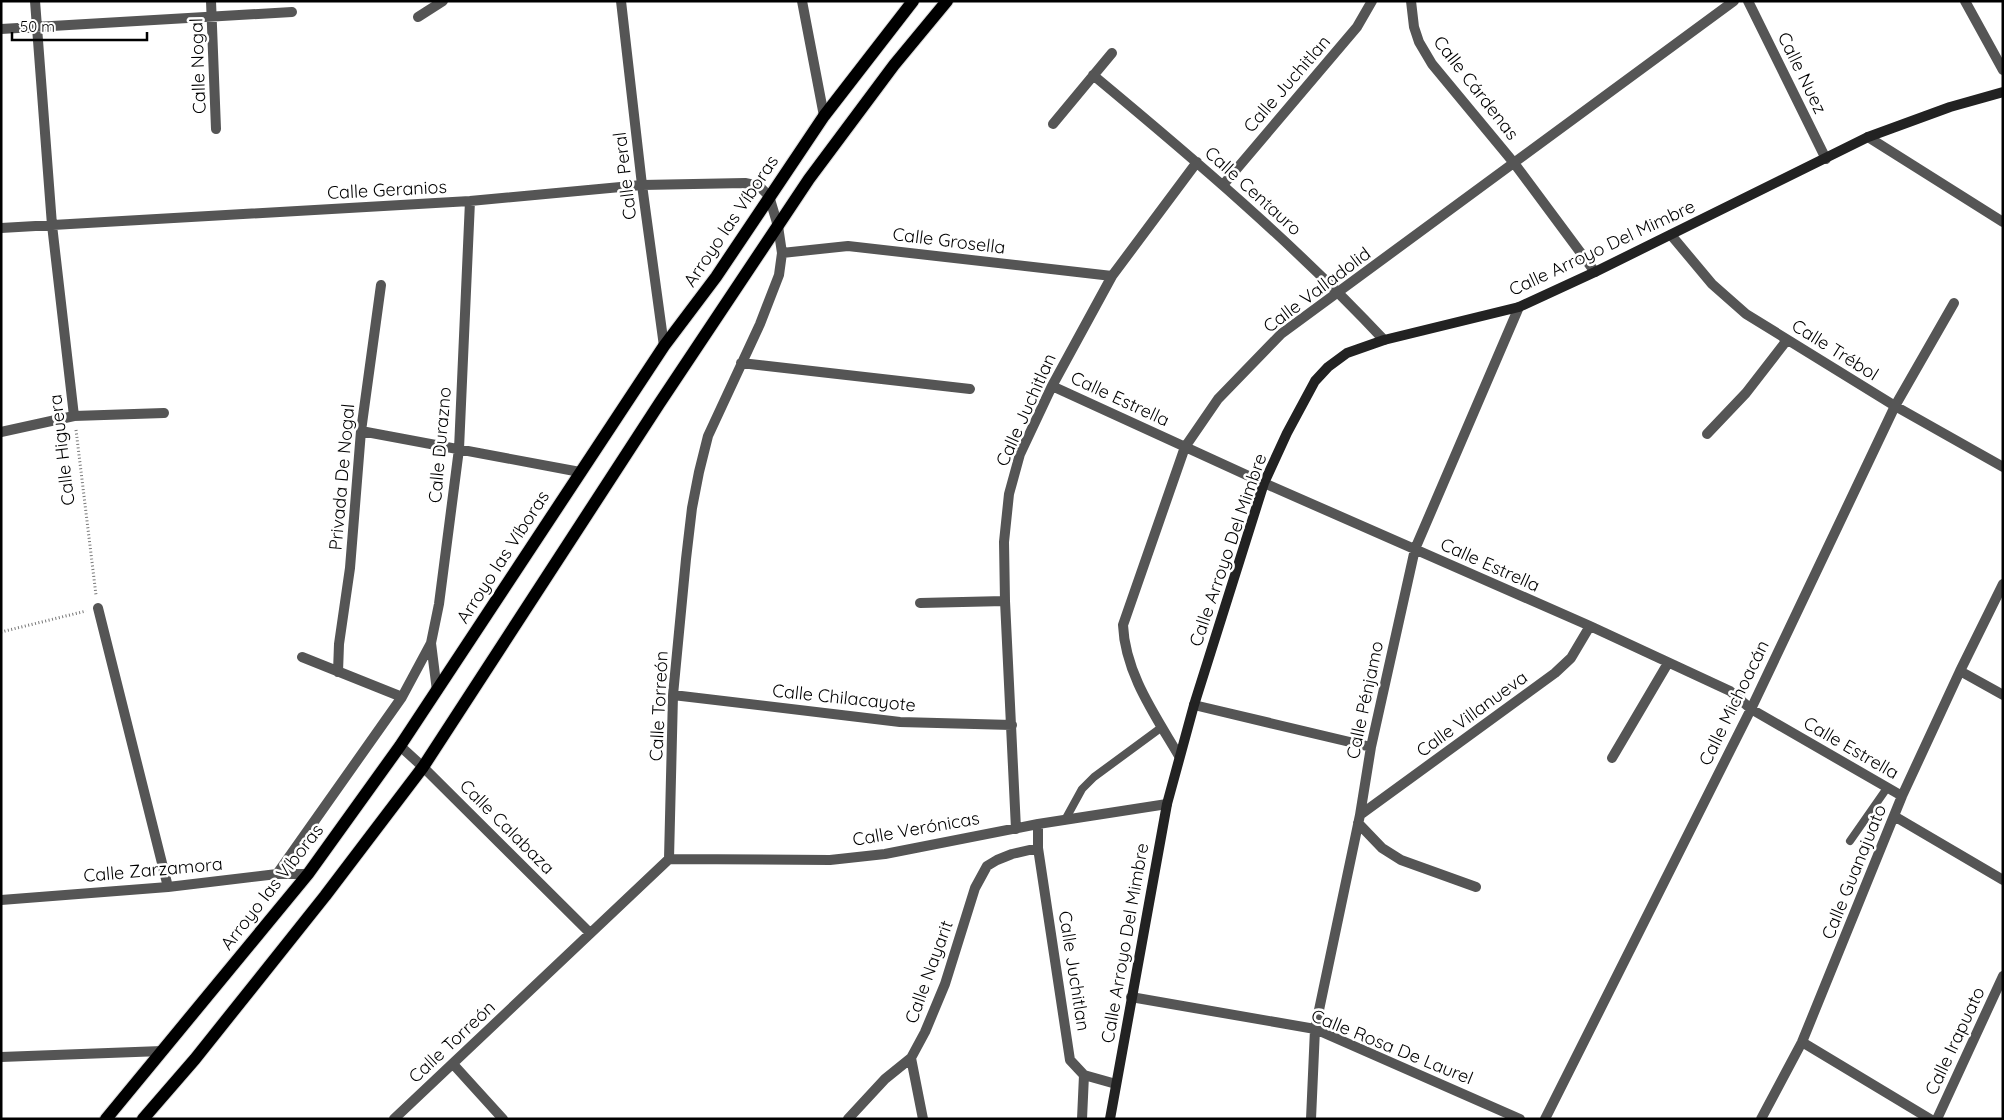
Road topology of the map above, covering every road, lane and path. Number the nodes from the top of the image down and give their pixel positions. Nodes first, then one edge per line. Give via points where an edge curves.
1 (35, 1) edge
2 (212, 1) edge
3 (443, 1) edge
4 (621, 1) edge
5 (802, 1) edge
6 (913, 1) edge
7 (947, 1) edge
8 (1372, 1) edge
9 (1411, 1) edge
10 (1734, 1) edge
11 (1748, 1) edge
12 (1965, 1) edge
13 (292, 12) dead end
14 (213, 17) junction
15 (418, 17) dead end
16 (37, 28) junction
17 (1, 29) edge
18 (1112, 53) dead end
19 (2003, 70) edge
20 (1093, 75) junction
21 (2003, 92) edge
22 (824, 116) junction
23 (1053, 124) dead end
24 (216, 129) dead end
25 (1868, 137) junction
26 (1826, 159) junction
27 (1197, 162) junction
28 (1514, 163) junction
29 (642, 185) junction
30 (1223, 185) junction
31 (769, 196) junction
32 (470, 201) junction
33 (2003, 222) edge
34 (52, 225) junction
35 (778, 226) junction
36 (1, 228) edge
37 (1671, 235) junction
38 (782, 253) junction
39 (1595, 272) junction
40 (1112, 276) junction
41 (381, 284) dead end
42 (1339, 292) junction
43 (1954, 303) dead end
44 (1519, 307) junction
45 (1384, 340) junction
46 (1787, 340) junction
47 (664, 346) junction
48 (741, 363) junction
49 (1052, 386) junction
50 (970, 389) dead end
51 (1895, 406) junction
52 (164, 413) dead end
53 (74, 416) junction
54 (361, 431) junction
55 (1, 432) edge
56 (1708, 434) dead end
57 (1185, 447) junction
58 (459, 449) junction
59 (2003, 467) edge
60 (580, 472) junction
61 (1264, 483) junction
62 (1415, 549) junction
63 (2003, 584) edge
64 (1005, 601) junction
65 (920, 602) dead end
66 (98, 608) junction
67 (1590, 626) junction
68 (1, 632) edge
69 (431, 643) junction
70 (302, 657) dead end
71 (1668, 663) junction
72 (1960, 671) junction
73 (338, 672) junction
74 (437, 690) junction
75 (673, 695) junction
76 (2003, 695) edge
77 (402, 697) junction
78 (1194, 705) junction
79 (1751, 709) junction
80 (1012, 725) junction
81 (1162, 727) junction
82 (400, 746) junction
83 (1370, 747) junction
84 (1180, 756) junction
85 (1612, 758) dead end
86 (423, 766) junction
87 (1887, 788) junction
88 (1902, 796) junction
89 (1166, 804) junction
90 (1894, 816) junction
91 (1359, 819) junction
92 (1065, 820) junction
93 (1038, 824) junction
94 (1016, 829) junction
95 (1850, 841) dead end
96 (1038, 848) junction
97 (669, 859) junction
98 (277, 874) junction
99 (308, 874) junction
100 (2003, 880) edge
101 (168, 887) junction
102 (1476, 887) dead end
103 (1, 900) edge
104 (590, 933) junction
105 (2003, 976) edge
106 (1131, 997) junction
107 (1315, 1029) junction
108 (1802, 1042) junction
109 (162, 1051) junction
110 (1, 1056) edge
111 (910, 1058) junction
112 (453, 1064) junction
113 (1084, 1075) junction
114 (1116, 1084) junction
115 (106, 1119) edge
116 (143, 1119) edge
117 (394, 1119) edge
118 (503, 1119) edge
119 (848, 1119) edge
120 (922, 1119) edge
121 (1082, 1119) edge
122 (1110, 1119) edge
123 (1311, 1119) edge
124 (1520, 1119) edge
125 (1545, 1119) edge
126 (1761, 1119) edge
127 (1930, 1119) edge
128 (1937, 1119) edge

1 - 16 street, Calle Higuera
2 - 14 street, Calle Nogal
3 - 15 street
4 - 29 street, Calle Peral
5 - 22 street
6 - 22 main road, Arroyo las Víboras
7 - 35 main road via 894,65
8 - 30 street, Calle Juchitlan via 1357,27
9 - 28 street, Calle Cárdenas via 1414,27 1432,64
10 - 28 street, Calle Valladolid
11 - 26 street, Calle Nuez
12 - 19 street
13 - 14 street
14 - 16 street
14 - 24 street, Calle Nogal
16 - 17 street
16 - 34 street, Calle Higuera
18 - 20 street
20 - 23 street
20 - 27 street, Calle Centauro
21 - 25 street, Calle Arroyo Del Mimbre via 1950,107
22 - 31 main road, Arroyo las Víboras
25 - 26 street, Calle Arroyo Del Mimbre
25 - 33 street
26 - 37 street, Calle Arroyo Del Mimbre
27 - 30 street, Calle Centauro
27 - 40 street, Calle Juchitlan
28 - 39 street
28 - 42 street, Calle Valladolid
29 - 31 street, Calle Geranios via 745,183 759,186
29 - 32 street, Calle Geranios
29 - 47 street, Calle Peral
30 - 42 street, Calle Centauro
31 - 35 street, Calle Torreón
31 - 47 main road, Arroyo las Víboras via 716,277
32 - 34 street, Calle Geranios
32 - 58 street, Calle Durazno
34 - 36 street, Calle Geranios
34 - 53 street, Calle Higuera
35 - 38 street, Calle Torreón
35 - 86 main road
37 - 39 street, Calle Arroyo Del Mimbre
37 - 46 street, Calle Trébol via 1717,289 1746,314
38 - 40 street, Calle Grosella via 848,246
38 - 48 street, Calle Torreón via 776,283
39 - 44 street, Calle Arroyo Del Mimbre
40 - 49 street, Calle Juchitlan
41 - 54 street, Privada De Nogal
42 - 45 street, Calle Centauro
42 - 57 street, Calle Valladolid via 1281,334 1218,399
43 - 51 street, Calle Michoacán
44 - 45 street, Calle Arroyo Del Mimbre
44 - 62 street, Calle Pénjamo
45 - 61 street, Calle Arroyo Del Mimbre via 1347,353 1315,381
46 - 51 street, Calle Trébol
46 - 56 street via 1746,393
47 - 60 main road, Arroyo las Víboras
48 - 50 street
48 - 75 street, Calle Torreón via 708,436 699,472 686,559
49 - 57 street, Calle Estrella
49 - 64 street, Calle Juchitlan via 1020,454 1008,494 1004,542
51 - 59 street, Calle Trébol
51 - 79 street, Calle Michoacán
52 - 53 street
53 - 55 street
53 - 66 path, Calle Higuera
54 - 58 street
54 - 73 street, Privada De Nogal
57 - 61 street, Calle Estrella
57 - 81 street, Calle Valladolid via 1123,625 1132,673
58 - 60 street
58 - 69 street, Calle Durazno via 440,604
60 - 74 main road, Arroyo las Víboras
61 - 62 street, Calle Estrella
61 - 78 street, Calle Arroyo Del Mimbre
62 - 67 street, Calle Estrella
62 - 83 street, Calle Pénjamo
63 - 72 street, Calle Guanajuato
64 - 65 street
64 - 80 street, Calle Juchitlan
66 - 68 path
66 - 101 street
67 - 71 street, Calle Estrella
67 - 91 street, Calle Villanueva via 1571,658 1556,673
69 - 74 street, Calle Durazno
69 - 77 street
70 - 73 street
71 - 79 street, Calle Estrella via 1730,691
71 - 85 street
72 - 76 street
72 - 88 street, Calle Guanajuato
73 - 77 street
74 - 82 main road, Arroyo las Víboras
75 - 80 street, Calle Chilacayote via 900,722
75 - 97 street, Calle Torreón
77 - 98 street
78 - 83 street
78 - 84 street, Calle Arroyo Del Mimbre
79 - 87 street, Calle Estrella
79 - 125 street, Calle Michoacán
80 - 94 street, Calle Juchitlan
81 - 84 street, Calle Valladolid
81 - 92 lane via 1094,777 1082,789
82 - 86 street, Calle Calabaza
82 - 99 main road, Arroyo las Víboras
83 - 91 street, Calle Pénjamo
84 - 89 street, Calle Arroyo Del Mimbre
86 - 104 street, Calle Calabaza
86 - 116 main road via 294,935
87 - 88 street, Calle Estrella
87 - 95 lane
88 - 90 street, Calle Guanajuato
89 - 92 street, Calle Verónicas
89 - 106 street, Calle Arroyo Del Mimbre
90 - 100 street
90 - 108 street, Calle Guanajuato
91 - 102 street via 1382,848 1400,860
91 - 107 street, Calle Pénjamo
92 - 93 street, Calle Verónicas
93 - 94 street, Calle Verónicas
93 - 96 street, Calle Juchitlan
94 - 97 street, Calle Verónicas via 885,854 830,860
96 - 111 street, Calle Nayarit via 1012,854 987,866 975,888 945,984
96 - 113 street, Calle Juchitlan via 1070,1060
97 - 104 street, Calle Torreón
98 - 99 street, Calle Zarzamora
98 - 101 street, Calle Zarzamora
99 - 109 main road, Arroyo las Víboras
101 - 103 street, Calle Zarzamora
104 - 112 street, Calle Torreón
105 - 128 street, Calle Irapuato
106 - 107 street, Calle Rosa De Laurel
106 - 114 street, Calle Arroyo Del Mimbre
107 - 123 street, Calle Pénjamo
107 - 124 street, Calle Rosa De Laurel
108 - 126 street, Calle Guanajuato
108 - 127 street
109 - 110 street
109 - 115 main road, Arroyo las Víboras
111 - 119 street, Calle Nayarit via 885,1079
111 - 120 street
112 - 117 street, Calle Torreón
112 - 118 street
113 - 114 street
113 - 121 street
114 - 122 street, Calle Arroyo Del Mimbre

